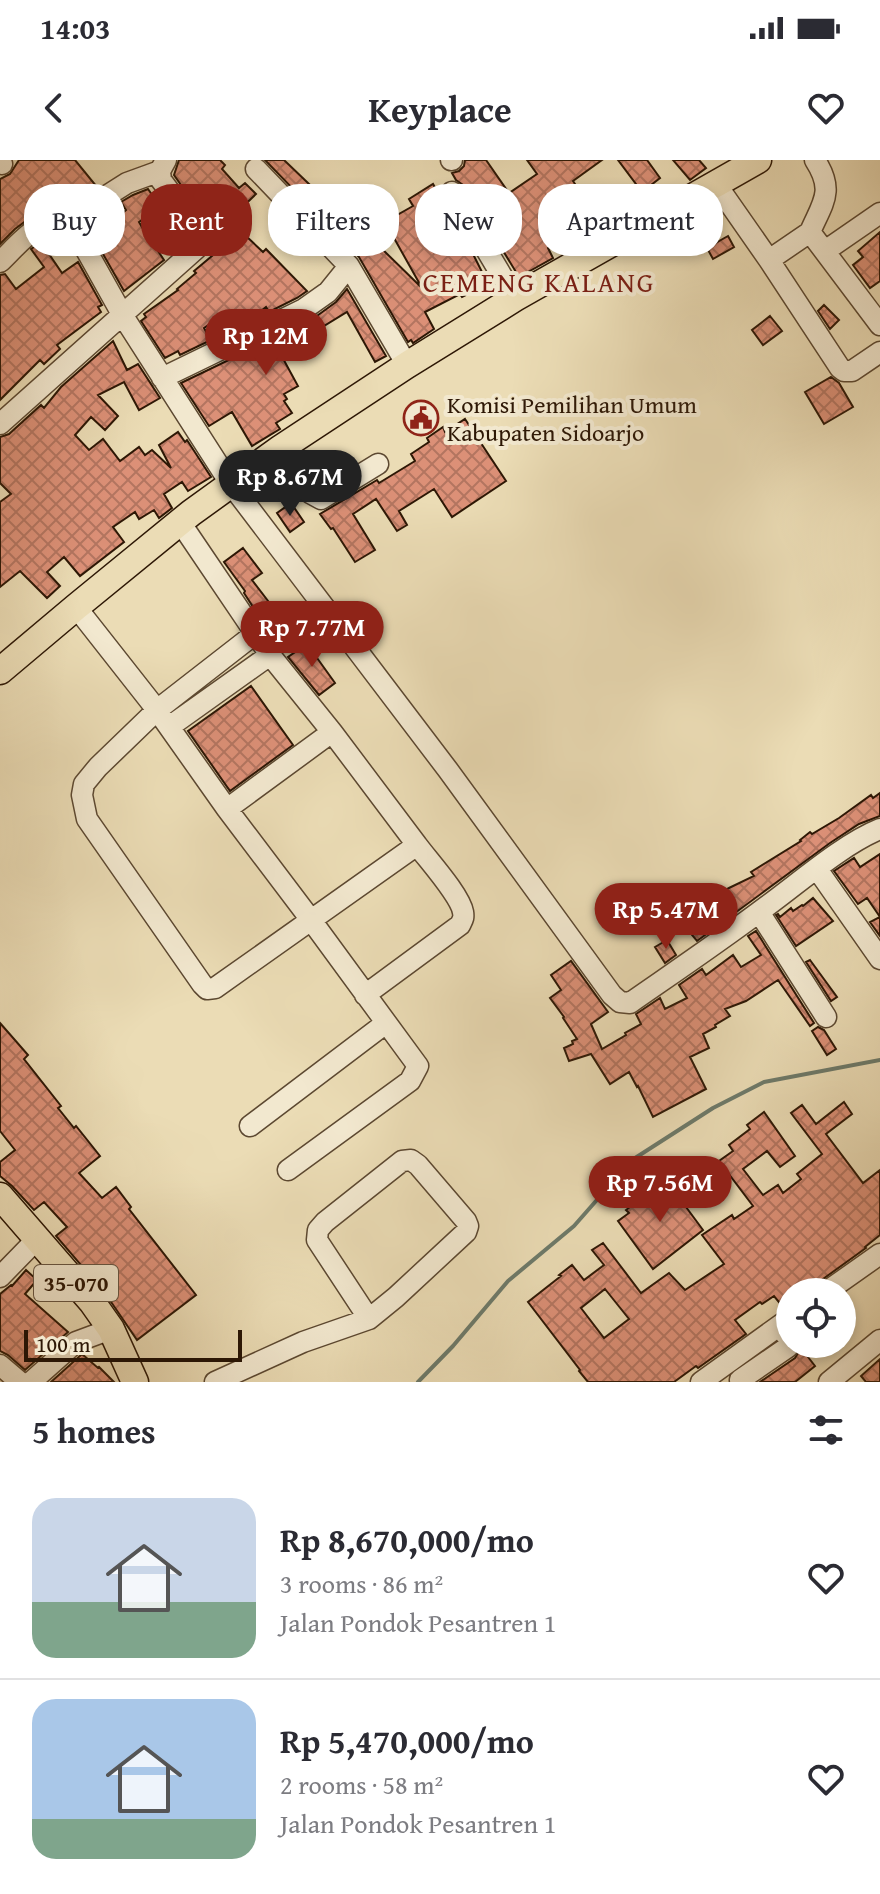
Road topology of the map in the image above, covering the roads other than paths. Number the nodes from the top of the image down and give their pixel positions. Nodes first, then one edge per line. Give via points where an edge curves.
1 (758, 160) edge
2 (815, 160) edge
3 (163, 166) edge
4 (256, 169) dead end
5 (125, 184) edge
6 (716, 184) edge
7 (723, 195) edge
8 (880, 213) edge
9 (810, 232) junction
10 (24, 240) edge
11 (825, 251) junction
12 (89, 256) edge
13 (490, 256) edge
14 (589, 256) edge
15 (769, 260) junction
16 (0, 262) edge
17 (349, 266) junction
18 (515, 298) junction
19 (123, 316) junction
20 (880, 325) edge
21 (880, 352) edge
22 (407, 365) junction
23 (162, 378) junction
24 (0, 424) edge
25 (281, 448) junction
26 (378, 464) dead end
27 (230, 483) junction
28 (187, 532) junction
29 (82, 615) junction
30 (256, 633) junction
31 (270, 655) junction
32 (0, 671) edge
33 (163, 718) junction
34 (332, 732) junction
35 (227, 809) junction
36 (880, 829) edge
37 (417, 845) junction
38 (817, 869) junction
39 (759, 912) junction
40 (311, 920) junction
41 (880, 959) edge
42 (365, 995) junction
43 (826, 1017) dead end
44 (386, 1023) junction
45 (250, 1126) dead end
46 (288, 1170) dead end
47 (0, 1196) edge
48 (38, 1238) junction
49 (880, 1254) edge
50 (0, 1277) edge
51 (846, 1278) edge
52 (369, 1319) junction
53 (776, 1328) edge
54 (111, 1329) junction
55 (880, 1340) edge
56 (776, 1355) edge
57 (0, 1365) edge
58 (740, 1380) edge
59 (20, 1382) edge
60 (31, 1382) edge
61 (135, 1382) edge
62 (215, 1382) edge
63 (701, 1382) edge
64 (829, 1382) edge

1 - 6 main road
2 - 9 street via 827,183
3 - 5 street
3 - 19 street via 164,187 201,240
4 - 17 street
7 - 15 street
8 - 11 street
9 - 11 street
9 - 15 street
10 - 16 street
11 - 20 street
12 - 19 street
13 - 18 street
14 - 18 main road
15 - 21 street via 840,368 852,371
17 - 22 street
17 - 23 street via 328,292 304,309
18 - 22 main road
19 - 23 street
19 - 24 street
22 - 25 main road
23 - 27 street
25 - 26 street via 310,493 321,499
25 - 27 main road
27 - 28 main road
27 - 39 street via 620,1002 630,1003
28 - 29 main road
28 - 30 street
29 - 32 main road
29 - 33 street
30 - 31 street
30 - 33 street
31 - 33 street
31 - 34 street
33 - 35 street
33 - 40 street via 98,767 82,795 87,819 202,984 215,988
34 - 35 street
34 - 37 street
35 - 40 street
36 - 38 street
37 - 40 street
37 - 42 street via 453,893 463,919
38 - 39 street
38 - 41 street
39 - 43 street
40 - 42 street
42 - 44 street
44 - 45 street
44 - 46 street via 418,1066 410,1081
47 - 48 main road, 35-070
48 - 50 street
48 - 54 main road, 35-070
49 - 51 street
52 - 52 street via 468,1226 411,1160 402,1161 318,1230 317,1240
52 - 62 street
53 - 63 street
54 - 60 street via 79,1340
54 - 61 main road, 35-070
55 - 64 street
56 - 58 street
57 - 59 street

